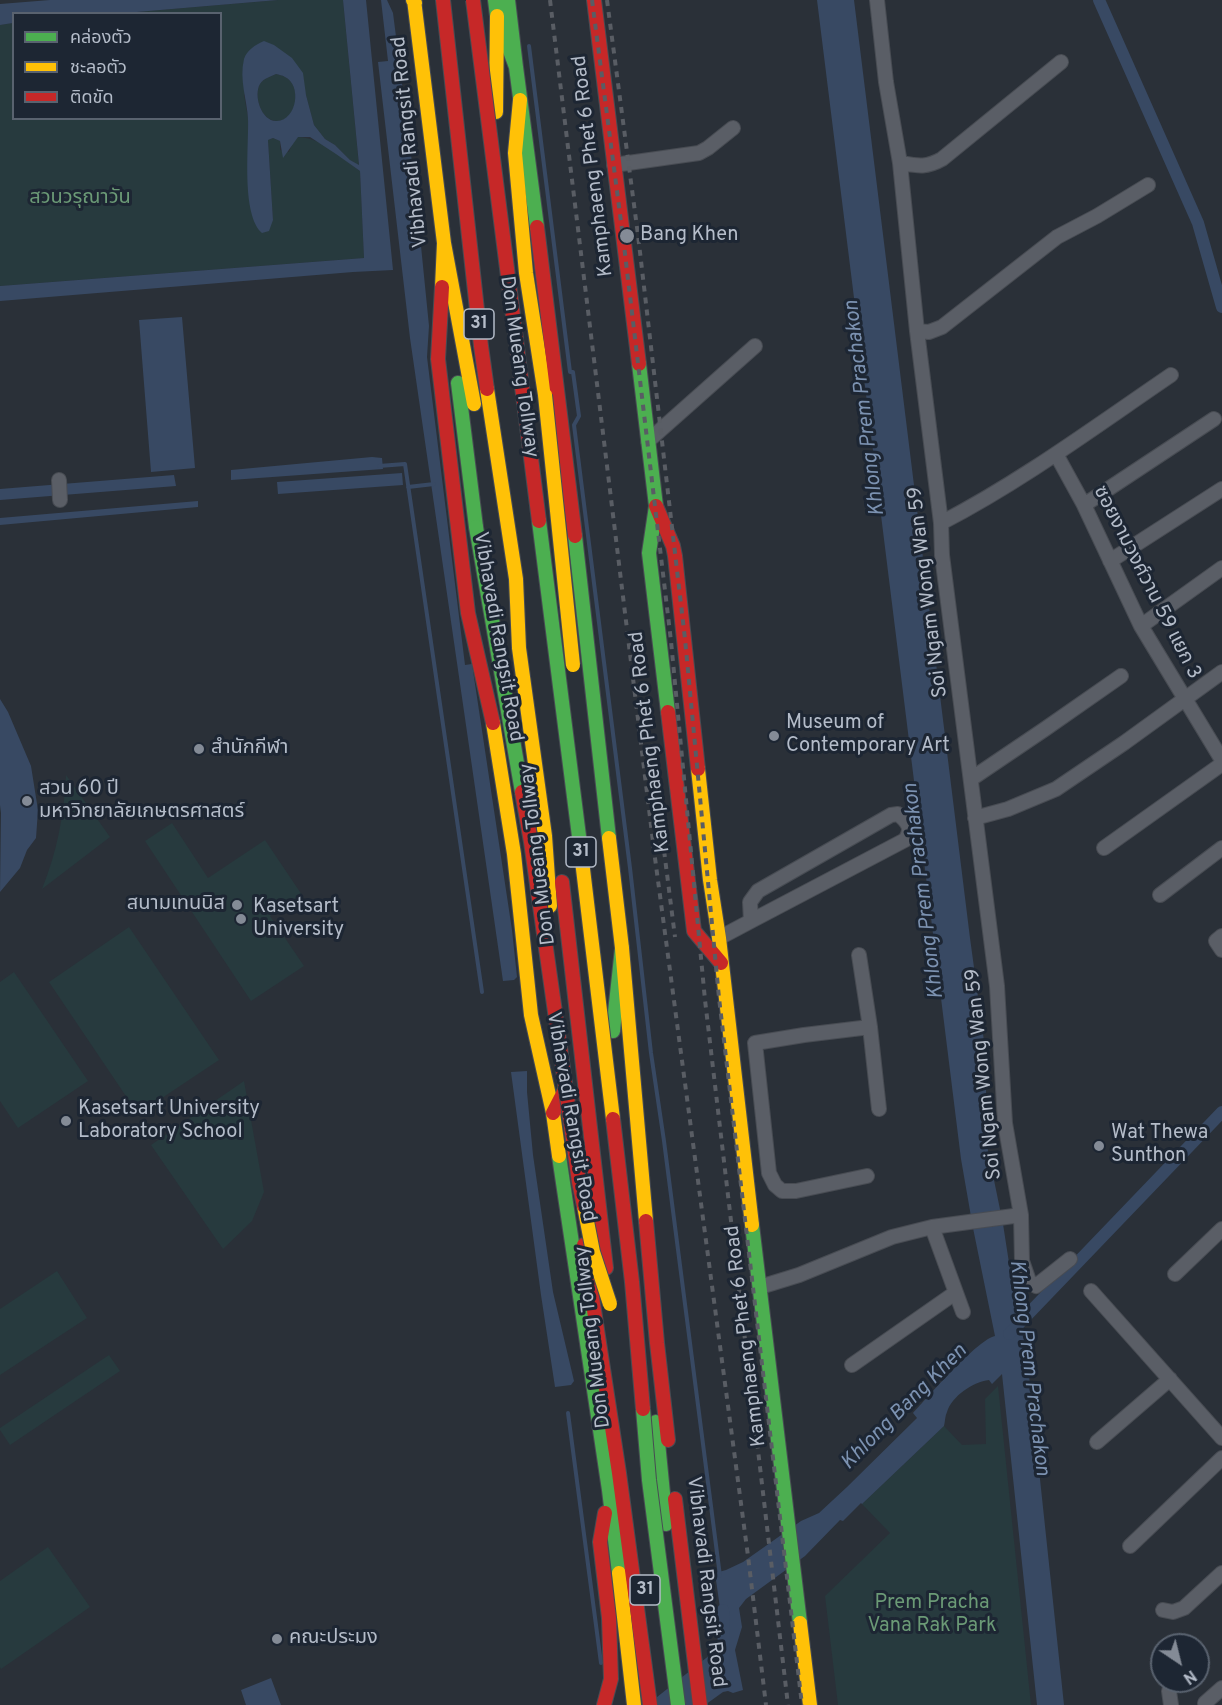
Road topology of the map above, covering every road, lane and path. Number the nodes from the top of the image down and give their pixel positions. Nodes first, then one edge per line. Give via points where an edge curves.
1 (443, 0) edge
2 (452, 0) edge
3 (473, 0) edge
4 (479, 0) edge
5 (495, 0) edge
6 (508, 0) edge
7 (594, 0) edge
8 (877, 0) edge
9 (414, 1) edge
10 (497, 16) junction
11 (1061, 62) dead end
12 (516, 67) junction
13 (520, 100) junction
14 (496, 112) junction
15 (733, 128) dead end
16 (900, 163) junction
17 (614, 165) junction
18 (1148, 185) dead end
19 (444, 243) junction
20 (457, 312) junction
21 (917, 331) junction
22 (755, 346) dead end
23 (1171, 375) dead end
24 (476, 416) dead end
25 (1214, 419) dead end
26 (648, 441) junction
27 (1056, 454) junction
28 (59, 480) dead end
29 (1222, 489) edge
30 (60, 497) dead end
31 (1084, 504) junction
32 (656, 506) junction
33 (941, 523) junction
34 (1110, 561) junction
35 (1222, 568) edge
36 (502, 578) dead end
37 (531, 612) dead end
38 (1141, 626) junction
39 (519, 648) junction
40 (1222, 672) edge
41 (1121, 676) dead end
42 (575, 681) dead end
43 (1184, 700) junction
44 (1222, 762) edge
45 (584, 764) dead end
46 (549, 765) dead end
47 (971, 779) junction
48 (975, 818) junction
49 (1104, 848) dead end
50 (1222, 848) edge
51 (1160, 895) dead end
52 (751, 921) junction
53 (720, 938) junction
54 (622, 948) junction
55 (858, 955) dead end
56 (721, 963) junction
57 (870, 1027) junction
58 (613, 1031) junction
59 (755, 1043) junction
60 (732, 1048) junction
61 (565, 1090) junction
62 (879, 1109) dead end
63 (553, 1113) junction
64 (867, 1176) dead end
65 (1021, 1215) junction
66 (932, 1227) junction
67 (1222, 1229) edge
68 (1070, 1259) dead end
69 (1175, 1274) dead end
70 (632, 1282) junction
71 (760, 1287) junction
72 (1091, 1291) dead end
73 (955, 1293) junction
74 (963, 1312) dead end
75 (852, 1365) dead end
76 (1170, 1379) junction
77 (621, 1393) dead end
78 (1222, 1438) edge
79 (1097, 1442) dead end
80 (1222, 1458) edge
81 (609, 1490) junction
82 (1130, 1546) dead end
83 (1222, 1574) edge
84 (1163, 1610) dead end
85 (1222, 1688) edge
86 (633, 1699) edge
87 (1205, 1703) dead end
88 (604, 1705) edge
89 (650, 1705) edge
90 (660, 1705) edge
91 (678, 1705) edge
92 (686, 1705) edge
93 (700, 1705) edge
94 (810, 1705) edge

1 - 39 main road, Vibhavadi Rangsit Road / 31 via 481,346 516,579
2 - 37 main road, Don Mueang Tollway / 31
3 - 70 main road, Don Mueang Tollway / 31, bridge
4 - 14 main road, Vibhavadi Rangsit Road / 31
5 - 10 main road, Vibhavadi Rangsit Road / 31
6 - 12 main road
7 - 17 main road, Kamphaeng Phet 6 Road
8 - 16 street, Soi Ngam Wong Wan 59
9 - 19 main road, Vibhavadi Rangsit Road / 31
10 - 12 main road, Vibhavadi Rangsit Road / 31
10 - 14 main road
11 - 16 street via 942,159 922,166
12 - 13 main road, Vibhavadi Rangsit Road / 31
13 - 42 main road, bridge via 515,153 526,273 545,395
13 - 54 main road, Vibhavadi Rangsit Road / 31
14 - 58 main road, Vibhavadi Rangsit Road / 31 via 520,337 544,634
15 - 17 street via 699,153
16 - 21 street, Soi Ngam Wong Wan 59
17 - 26 main road, Kamphaeng Phet 6 Road
18 - 21 street via 1057,237 942,327
19 - 20 main road
19 - 63 main road, Vibhavadi Rangsit Road / 31 via 438,359 455,511 468,613 490,705 514,854 531,1015
20 - 24 main road
20 - 46 main road, Don Mueang Tollway / 31, bridge via 458,376 476,527 531,842 579,1182 610,1309
21 - 33 street, Soi Ngam Wong Wan 59
22 - 26 street
23 - 27 street
25 - 31 street
26 - 32 main road, Kamphaeng Phet 6 Road
27 - 31 street, ซอยงามวงศ์วาน 59 แยก 3
27 - 33 street
28 - 30 street
29 - 34 street
31 - 34 street, ซอยงามวงศ์วาน 59 แยก 3
32 - 53 main road, Kamphaeng Phet 6 Road via 675,556 710,880
32 - 56 main road, Kamphaeng Phet 6 Road via 649,553 694,931
33 - 47 street, Soi Ngam Wong Wan 59
34 - 38 street, ซอยงามวงศ์วาน 59 แยก 3
35 - 38 street
36 - 39 main road
38 - 43 street, ซอยงามวงศ์วาน 59 แยก 3
39 - 61 main road, Vibhavadi Rangsit Road / 31 via 545,836
40 - 43 street
41 - 47 street
43 - 44 street, ซอยงามวงศ์วาน 59 แยก 3
43 - 48 street via 1056,789
44 - 49 street
45 - 70 main road, bridge via 628,1193
47 - 48 street, Soi Ngam Wong Wan 59
48 - 65 street, Soi Ngam Wong Wan 59 via 997,986 1005,1122
50 - 51 street
52 - 52 street via 750,902 759,891 891,815 905,819 910,827 905,840
52 - 53 street
53 - 56 main road, Kamphaeng Phet 6 Road
54 - 58 main road
54 - 93 main road, Vibhavadi Rangsit Road / 31 via 657,1343
55 - 57 street
56 - 60 main road, Kamphaeng Phet 6 Road
57 - 59 street
57 - 62 street
58 - 92 main road, Vibhavadi Rangsit Road / 31
59 - 60 street
59 - 64 street via 769,1173 775,1185 782,1191 796,1191
60 - 71 main road, Kamphaeng Phet 6 Road
61 - 63 main road
61 - 89 main road, Vibhavadi Rangsit Road / 31 via 577,1202
63 - 81 main road, Vibhavadi Rangsit Road / 31
65 - 66 street
65 - 68 street, Soi Ngam Wong Wan 59 via 1022,1261 1029,1281 1036,1286
66 - 71 street via 892,1237
66 - 73 street
67 - 69 street
70 - 91 main road, Don Mueang Tollway / 31, bridge via 649,1480
71 - 94 main road, Kamphaeng Phet 6 Road
72 - 76 street
73 - 74 street
73 - 75 street
76 - 78 street
76 - 79 street
77 - 90 main road, Don Mueang Tollway / 31
80 - 82 street
81 - 86 main road, Vibhavadi Rangsit Road / 31
81 - 88 main road via 600,1542 612,1679
83 - 84 street via 1184,1608
85 - 87 street

